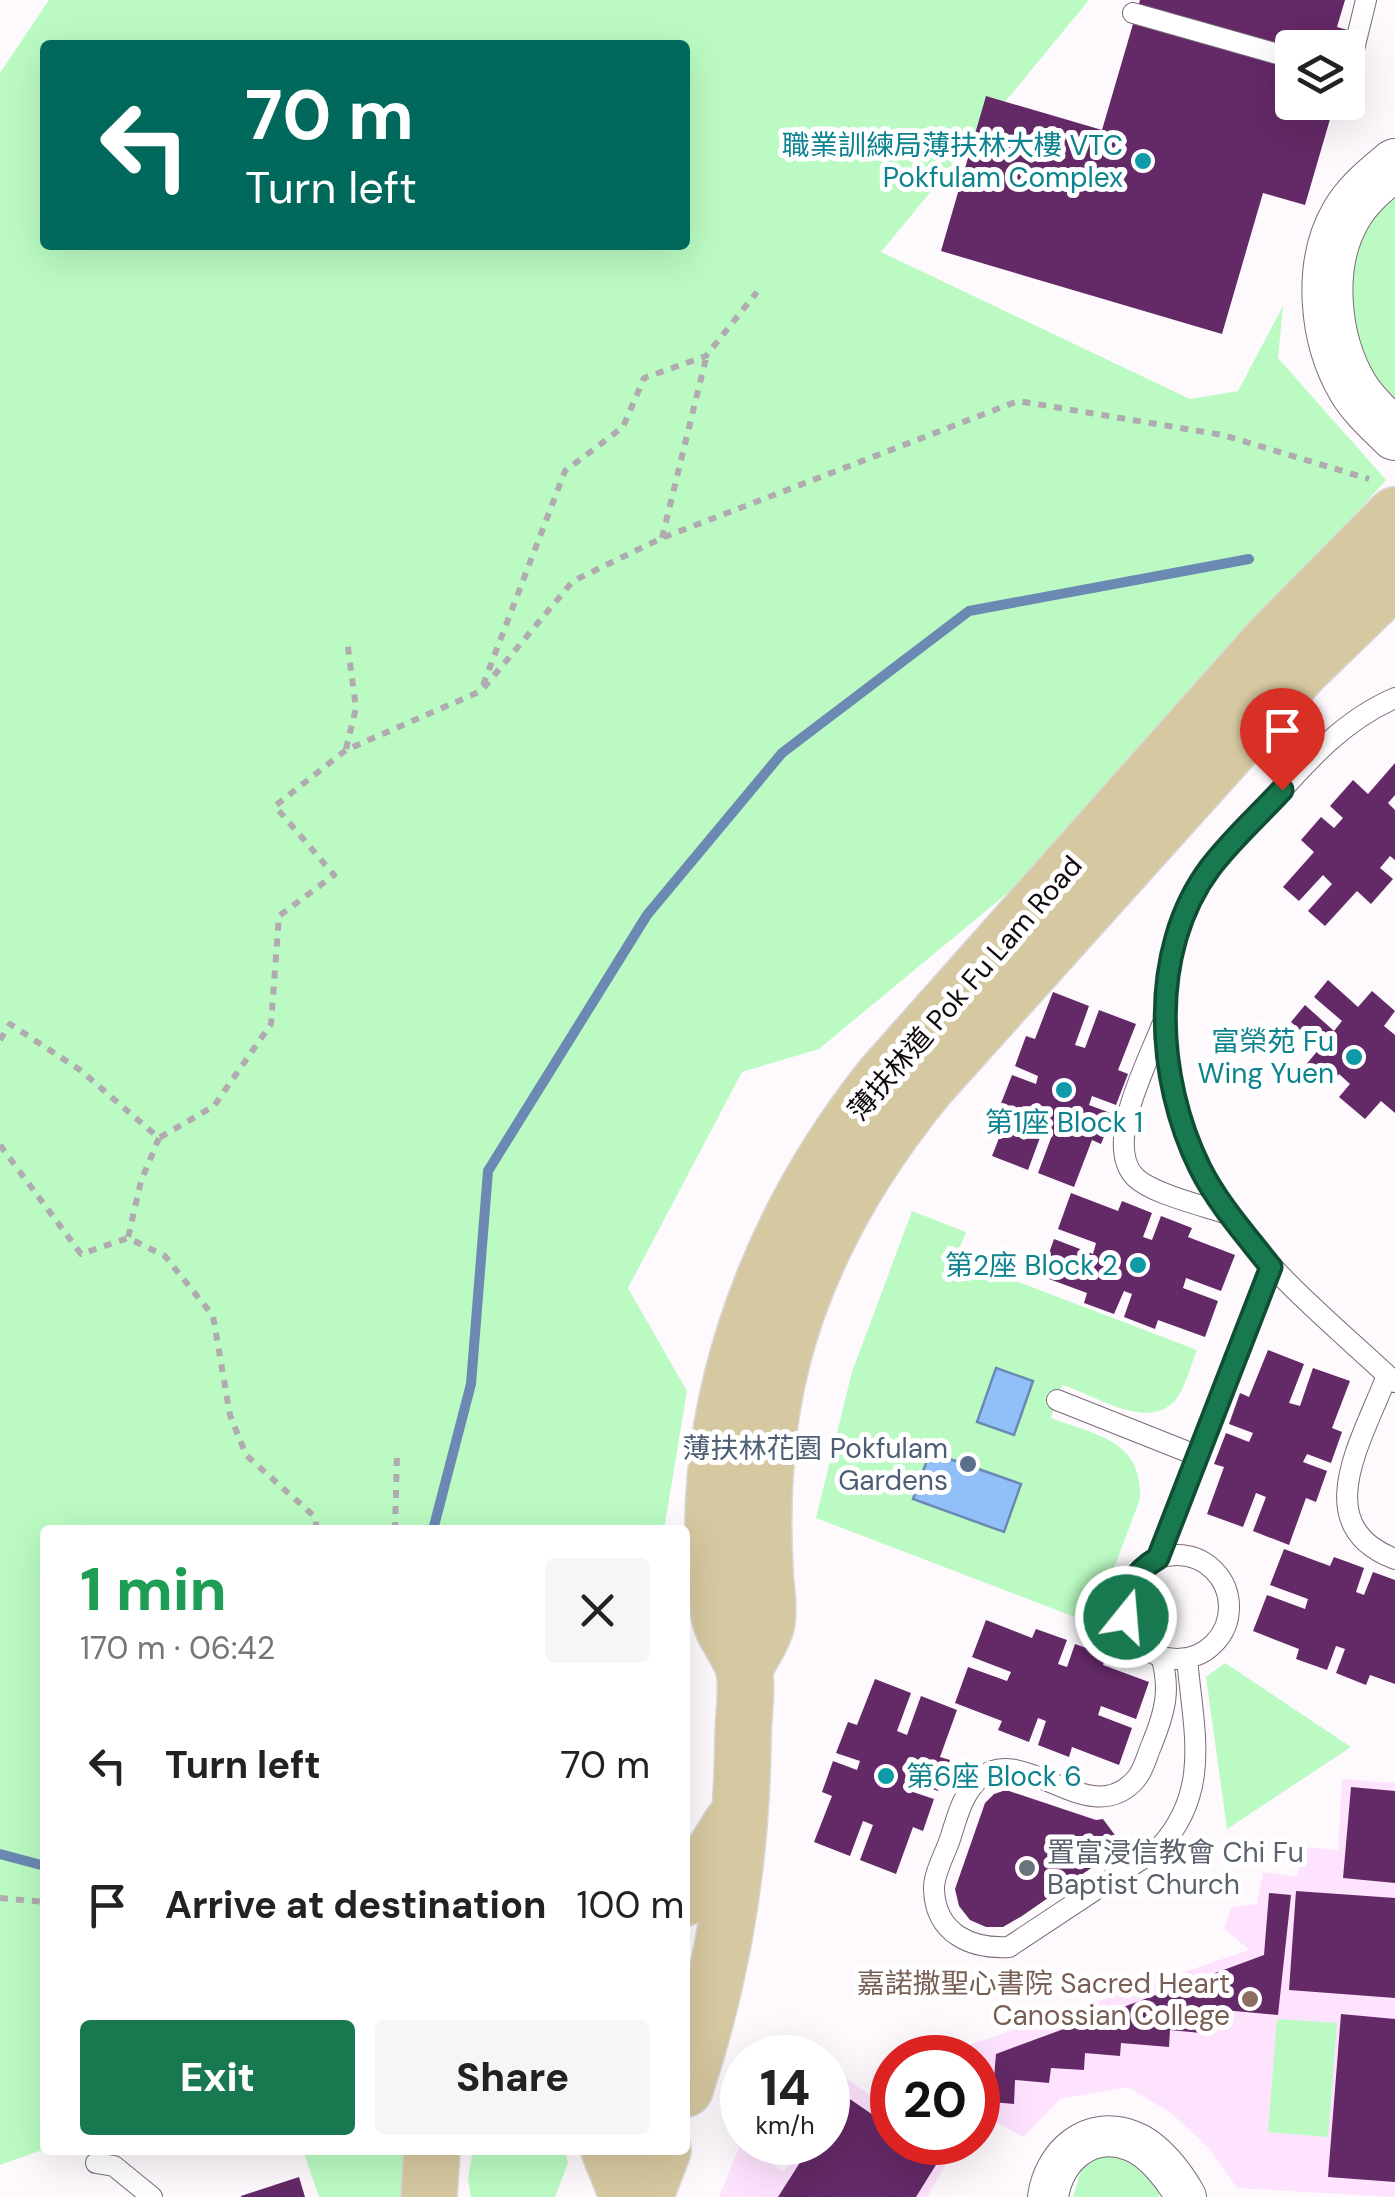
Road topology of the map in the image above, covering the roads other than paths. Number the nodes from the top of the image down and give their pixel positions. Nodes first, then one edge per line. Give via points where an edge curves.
1 (1366, 0) edge
2 (1133, 13) dead end
3 (1359, 30) edge
4 (1275, 53) edge
5 (1395, 164) edge
6 (1387, 427) edge
7 (1382, 524) edge
8 (1395, 698) edge
9 (1165, 1018) junction
10 (1228, 1214) junction
11 (1271, 1267) junction
12 (1391, 1379) edge
13 (1057, 1400) dead end
14 (1198, 1456) junction
15 (1158, 1558) junction
16 (1395, 1559) edge
17 (1161, 1656) junction
18 (1186, 1658) junction
19 (742, 1806) junction
20 (690, 1890) edge
21 (690, 2071) edge
22 (432, 2155) edge
23 (611, 2155) edge
24 (661, 2155) edge
25 (96, 2163) dead end
26 (1173, 2187) edge
27 (152, 2197) edge
28 (429, 2197) edge
29 (628, 2197) edge
30 (644, 2197) edge
31 (1048, 2197) edge

1 - 3 lane
2 - 4 lane
5 - 6 street via 1345,216 1327,268 1338,352 1354,389
7 - 19 main road, 薄扶林道 Pok Fu Lam Road via 1300,670 928,1085 849,1193 809,1274 779,1375 764,1484 767,1622 744,1669
8 - 9 lane via 1362,712 1332,736 1209,869 1185,914
9 - 10 lane via 1180,1121
9 - 10 lane via 1124,1126 1122,1154 1136,1178
10 - 11 lane
11 - 12 lane
11 - 14 lane
12 - 16 lane via 1344,1504 1362,1541
13 - 14 lane
14 - 15 lane
15 - 17 lane via 1131,1582 1126,1617 1133,1634
15 - 18 lane via 1192,1557 1220,1577 1227,1593 1225,1627 1216,1641
17 - 18 lane
17 - 18 lane via 1169,1682 1166,1711 1138,1777 1120,1792 1097,1798 1006,1768 983,1775 966,1792 933,1887 939,1915 956,1936 981,1948 1009,1948 1160,1847 1178,1828 1196,1778
19 - 20 main road
19 - 21 main road, 薄扶林道 Pok Fu Lam Road via 719,1974
22 - 28 main road
23 - 29 main road
24 - 30 main road
25 - 27 lane via 114,2166
26 - 31 street via 1149,2150 1112,2136 1074,2147 1050,2178

